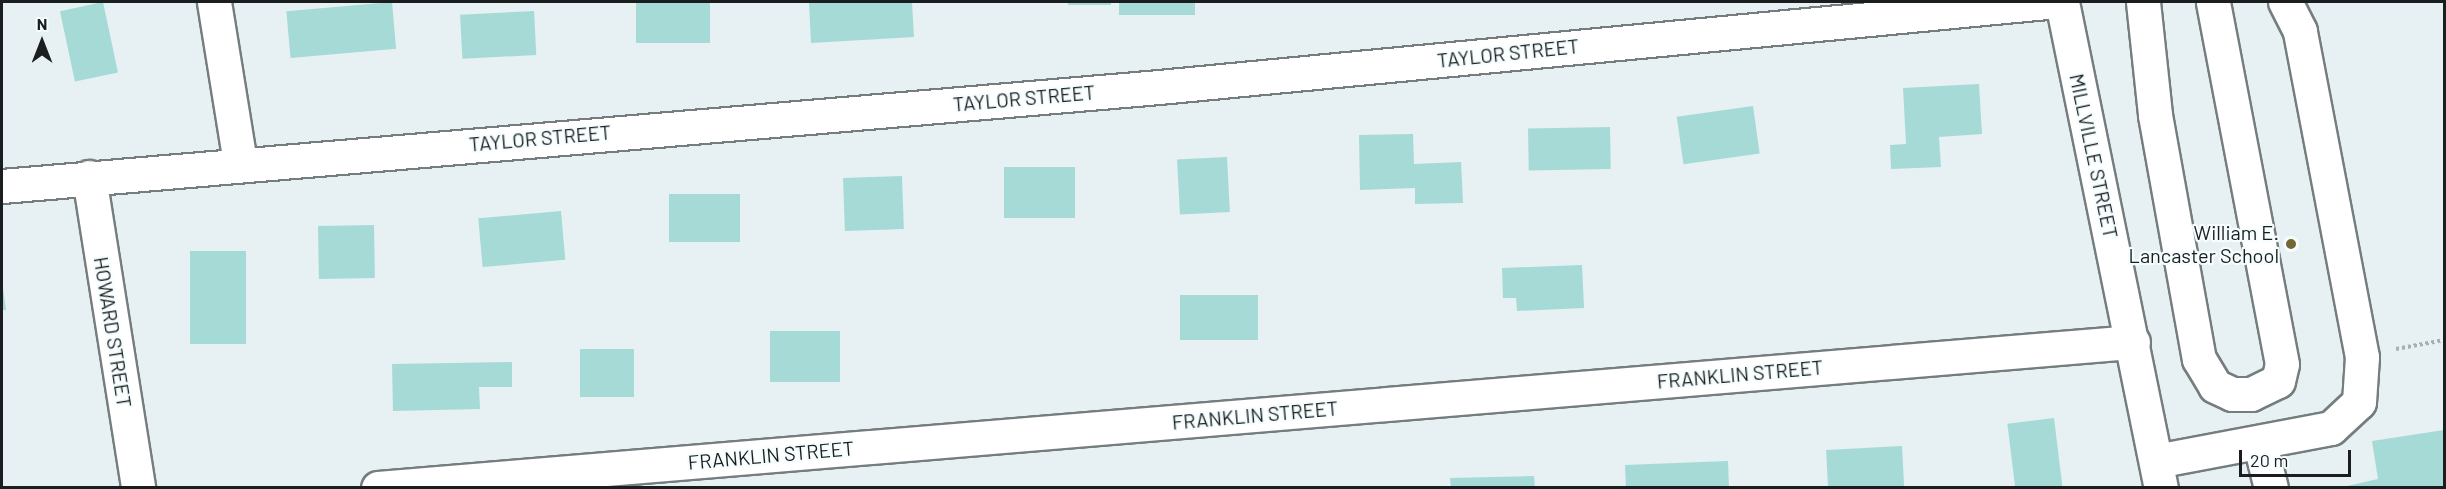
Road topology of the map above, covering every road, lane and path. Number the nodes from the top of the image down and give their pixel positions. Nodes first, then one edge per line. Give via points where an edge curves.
1 (214, 2) edge
2 (2046, 2) edge
3 (2062, 2) edge
4 (2143, 2) edge
5 (2213, 2) edge
6 (2285, 2) edge
7 (240, 162) junction
8 (89, 177) junction
9 (2, 186) edge
10 (2445, 340) edge
11 (2133, 342) junction
12 (2389, 350) dead end
13 (2260, 444) junction
14 (2159, 474) edge
15 (138, 488) edge
16 (378, 488) edge
17 (2271, 488) edge

1 - 7 street
2 - 7 street, TAYLOR STREET via 1158,87
3 - 11 street, MILLVILLE STREET
4 - 5 street via 2155,116 2199,359 2215,386 2232,394 2251,394 2278,381 2282,364
6 - 13 street via 2300,32 2364,384 2359,402 2331,428
7 - 8 street, TAYLOR STREET
8 - 9 street, TAYLOR STREET
8 - 15 street, HOWARD STREET
10 - 12 path
11 - 14 street, MILLVILLE STREET
11 - 16 street, FRANKLIN STREET
13 - 14 street
13 - 17 street

